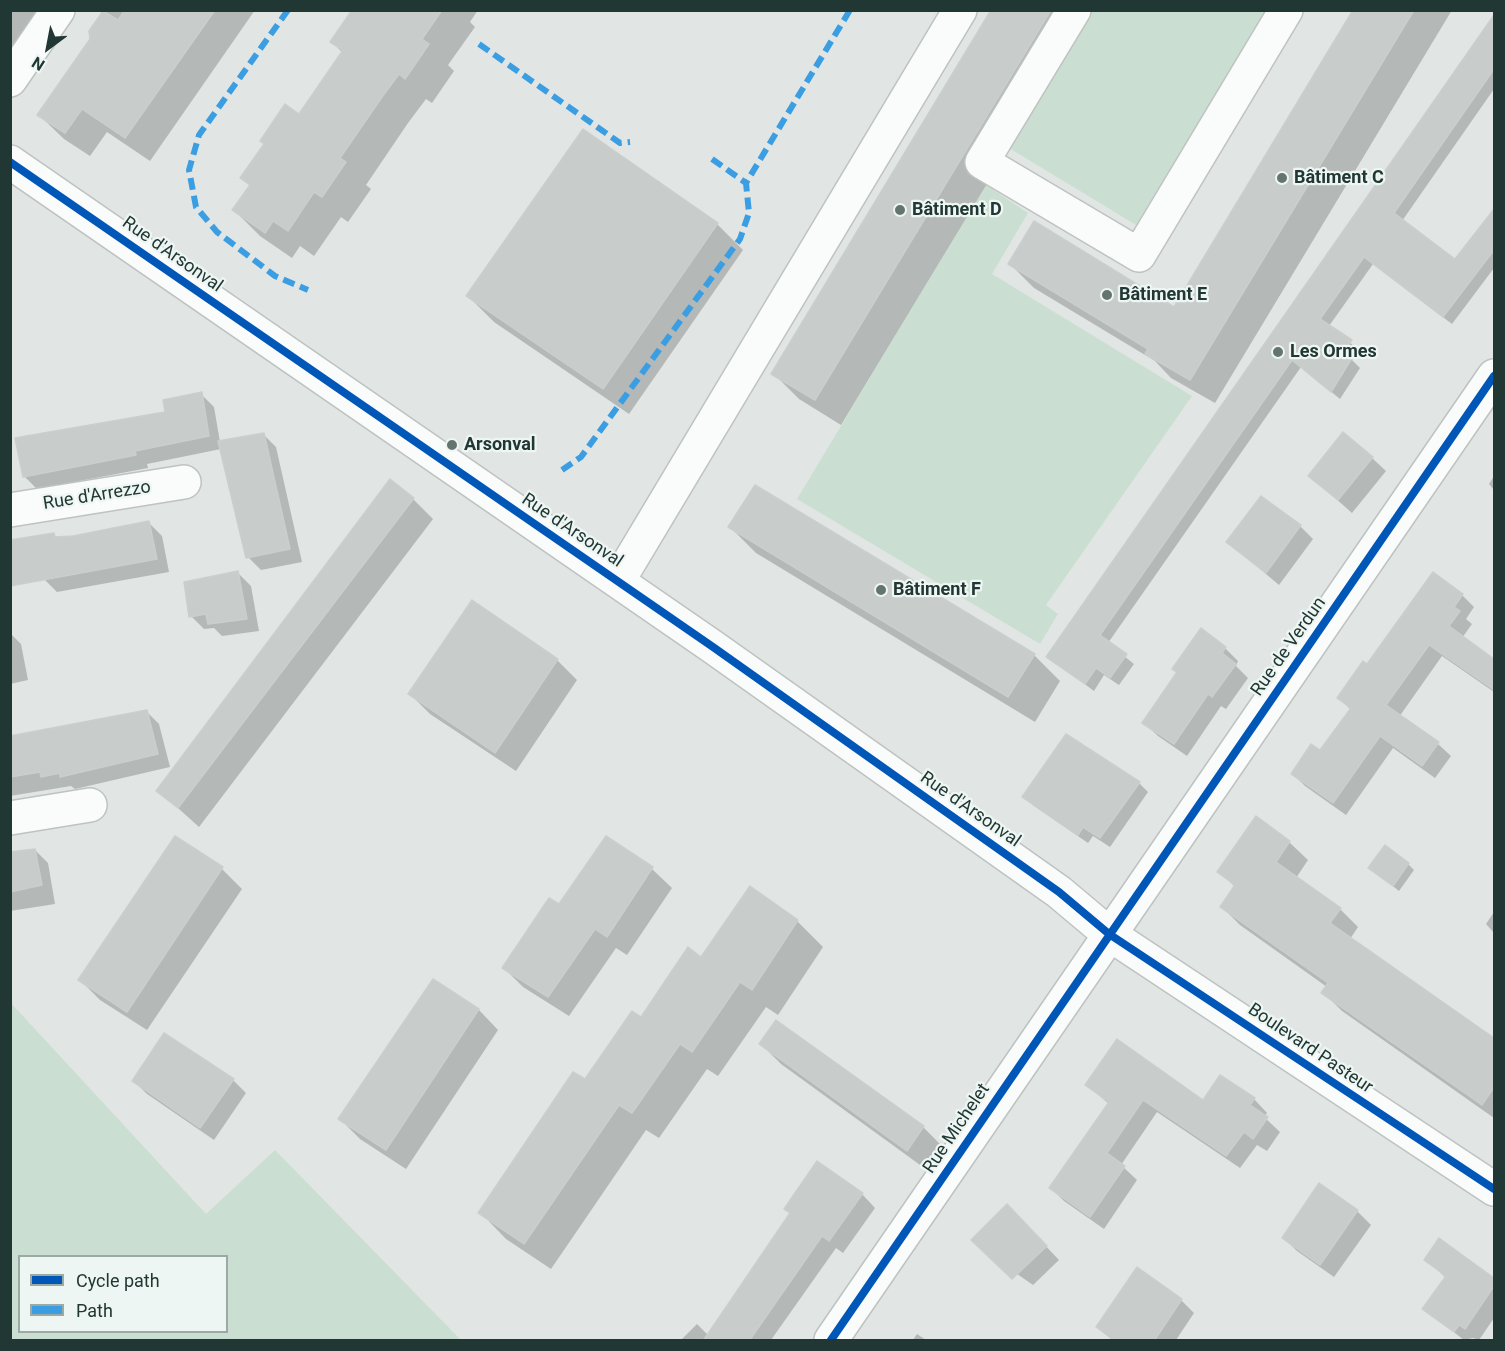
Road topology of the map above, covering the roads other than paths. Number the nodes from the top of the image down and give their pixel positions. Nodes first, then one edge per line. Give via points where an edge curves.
1 (58, 10) edge
2 (960, 10) edge
3 (1074, 10) edge
4 (1286, 10) edge
5 (10, 80) edge
6 (10, 162) edge
7 (1494, 376) edge
8 (184, 482) dead end
9 (10, 510) edge
10 (618, 581) junction
11 (90, 805) dead end
12 (10, 818) edge
13 (1109, 934) junction
14 (1492, 1183) edge
15 (831, 1341) edge

1 - 5 street
2 - 10 street
3 - 4 street via 982,162 1138,255
6 - 10 street, Rue d'Arsonval
7 - 13 street, Rue de Verdun
8 - 9 street, Rue d'Arrezzo
10 - 13 street, Rue d'Arsonval via 1059,892
11 - 12 street
13 - 14 street, Boulevard Pasteur
13 - 15 street, Rue Michelet

